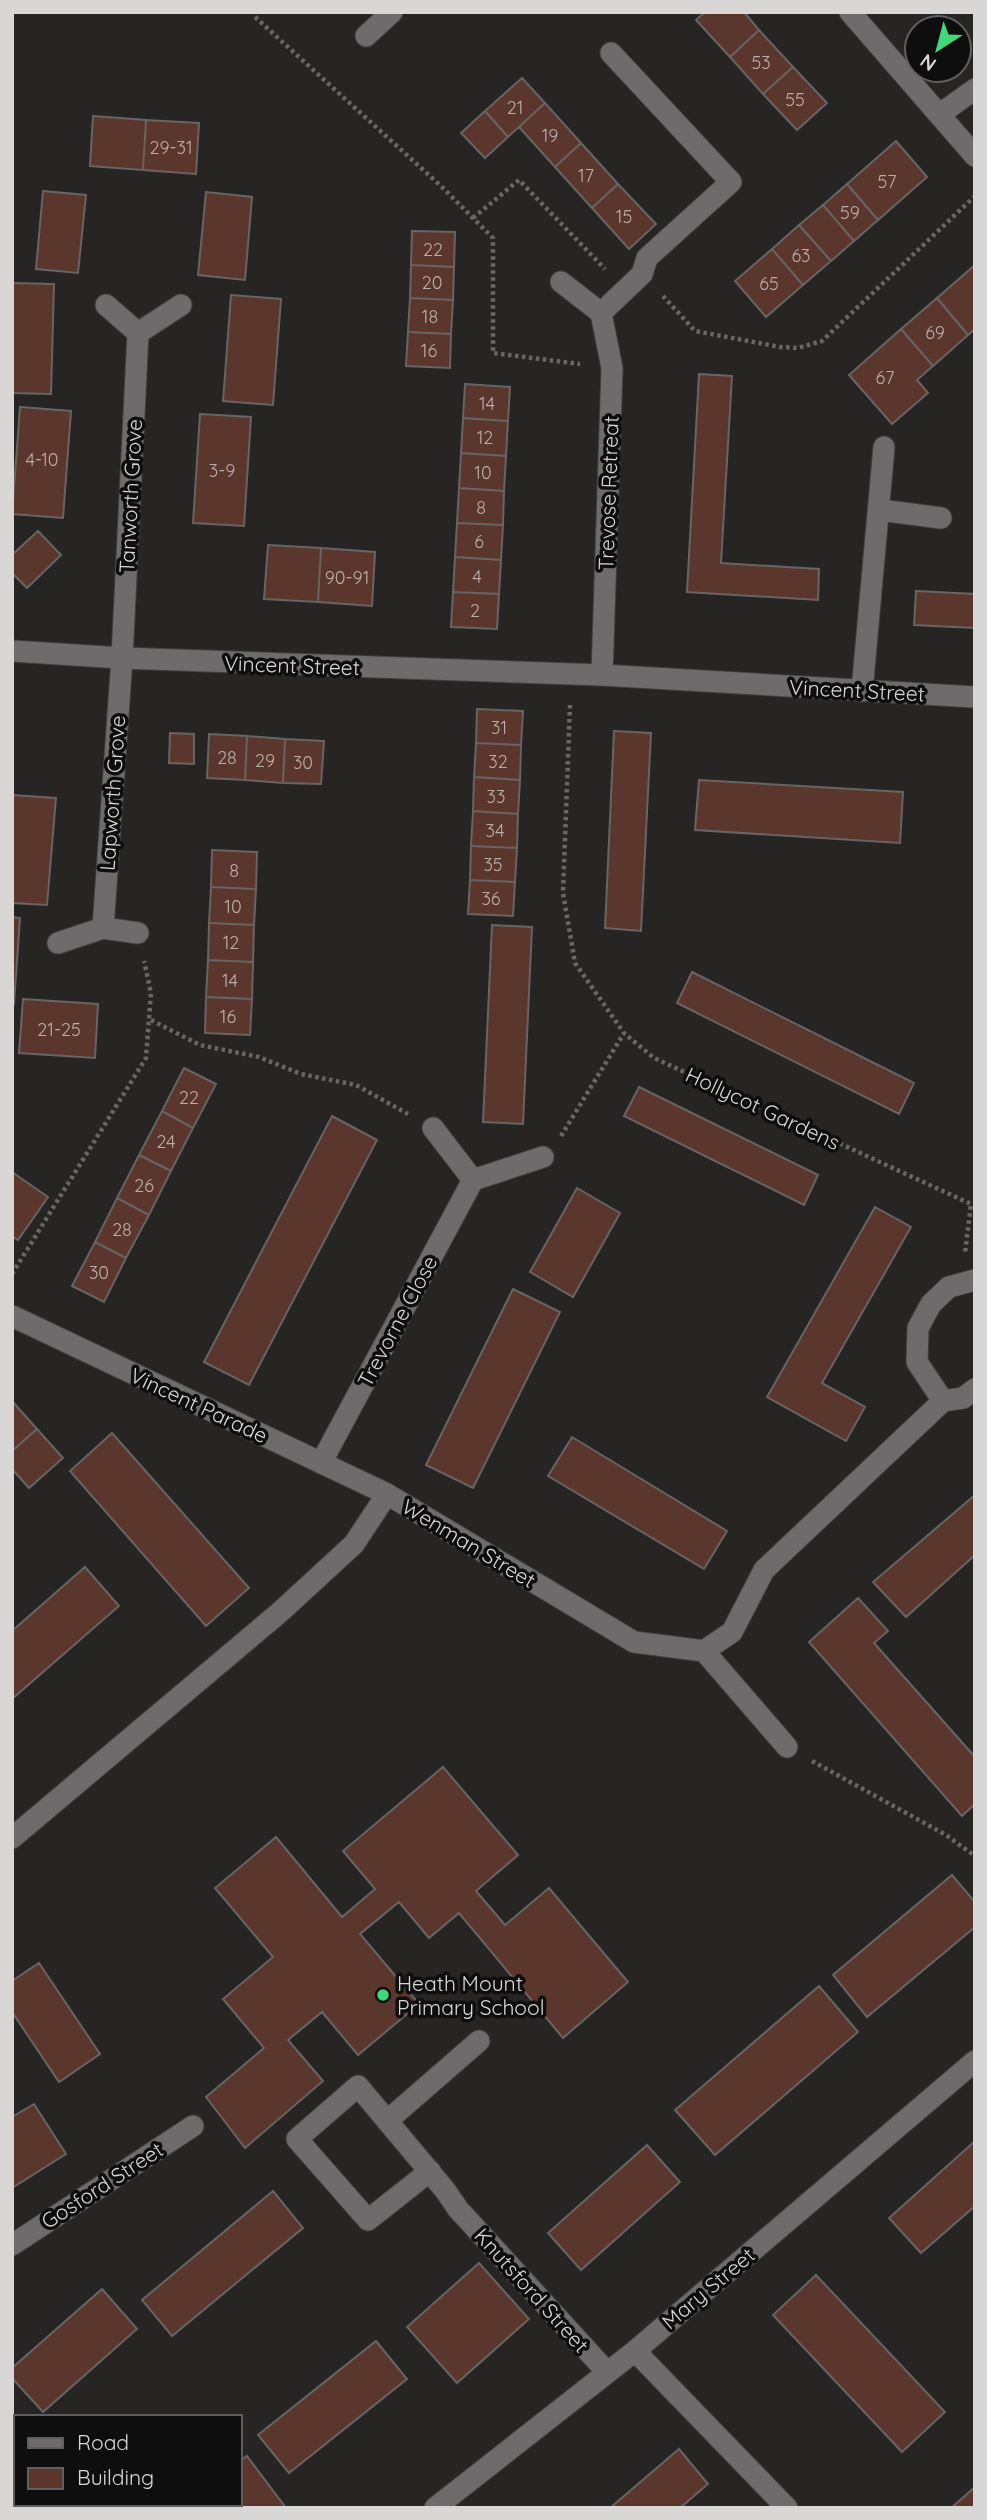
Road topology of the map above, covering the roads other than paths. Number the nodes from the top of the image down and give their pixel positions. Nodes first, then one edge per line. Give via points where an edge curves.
1 (392, 12) edge
2 (850, 12) edge
3 (366, 36) dead end
4 (611, 53) dead end
5 (975, 89) edge
6 (940, 114) junction
7 (975, 156) edge
8 (561, 282) dead end
9 (106, 305) dead end
10 (181, 305) dead end
11 (601, 313) junction
12 (138, 333) junction
13 (884, 447) dead end
14 (880, 510) junction
15 (941, 517) dead end
16 (12, 651) edge
17 (122, 658) junction
18 (602, 675) junction
19 (862, 691) junction
20 (975, 697) edge
21 (103, 928) junction
22 (138, 933) road end
23 (58, 943) dead end
24 (433, 1128) road end
25 (543, 1157) road end
26 (473, 1180) junction
27 (968, 1281) edge
28 (12, 1316) edge
29 (975, 1389) edge
30 (943, 1401) junction
31 (321, 1463) junction
32 (387, 1494) junction
33 (704, 1651) junction
34 (787, 1747) road end
35 (12, 1838) edge
36 (479, 2041) dead end
37 (975, 2061) edge
38 (387, 2121) junction
39 (193, 2126) dead end
40 (430, 2171) junction
41 (12, 2245) edge
42 (635, 2351) junction
43 (607, 2372) junction
44 (435, 2508) edge
45 (787, 2508) edge

1 - 3 street
2 - 6 street
4 - 11 street via 731,182 648,258 642,274
5 - 6 street
6 - 7 street
8 - 11 street
9 - 12 street
10 - 12 street
11 - 18 street, Trevose Retreat via 612,368
12 - 17 street, Tanworth Grove
13 - 14 street
14 - 15 street
14 - 19 street
16 - 17 street, Vincent Street
17 - 18 street, Vincent Street
17 - 21 street, Lapworth Grove
18 - 19 street, Vincent Street
19 - 20 street, Vincent Street
21 - 22 street
21 - 23 street
24 - 26 street
25 - 26 street
26 - 31 street, Trevorne Close
27 - 30 street via 949,1287 931,1304 918,1328 917,1362
28 - 31 street, Vincent Parade
29 - 30 street via 963,1398
30 - 33 street via 764,1570 732,1632
31 - 32 street, Vincent Parade
32 - 33 street, Wenman Street via 634,1642
32 - 35 street, Wenman Street via 354,1544
33 - 34 street
36 - 38 street
37 - 42 street, Mary Street
38 - 40 street, Knutsford Street
38 - 40 street, Knutsford Street via 358,2086 297,2138 368,2220
39 - 41 street, Gosford Street
40 - 43 street, Knutsford Street via 458,2209
42 - 43 street, Mary Street
42 - 45 street
43 - 44 street, Mary Street

